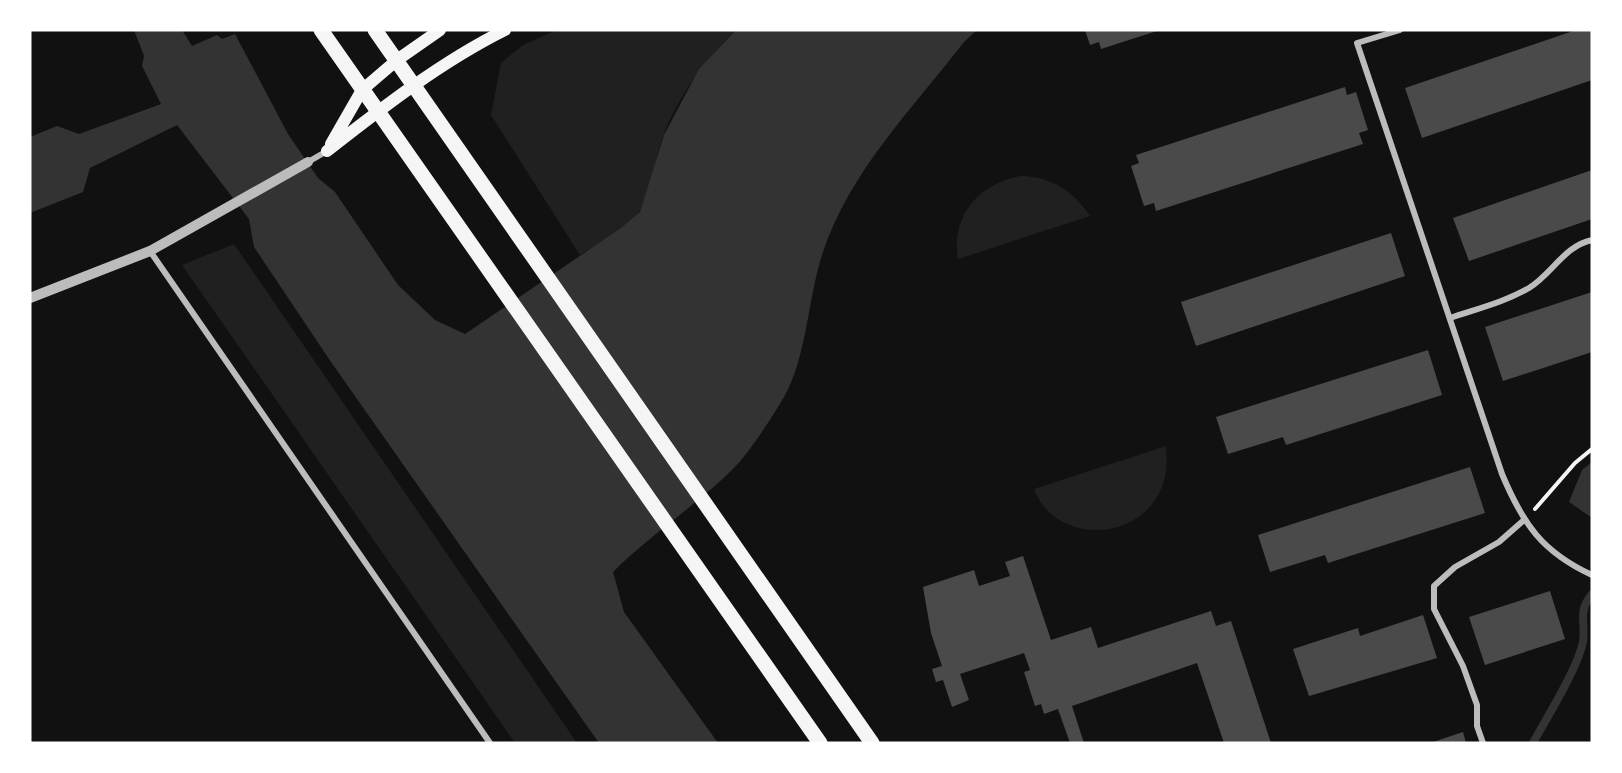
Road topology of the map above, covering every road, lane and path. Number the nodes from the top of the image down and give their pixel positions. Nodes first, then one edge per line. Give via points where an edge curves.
1 (321, 30) edge
2 (375, 30) edge
3 (440, 30) edge
4 (505, 30) edge
5 (1400, 30) edge
6 (397, 60) junction
7 (415, 87) junction
8 (362, 90) junction
9 (378, 111) junction
10 (327, 151) junction
11 (308, 162) joint
12 (1592, 240) edge
13 (150, 251) junction
14 (30, 298) edge
15 (1450, 318) junction
16 (1592, 449) edge
17 (1524, 520) junction
18 (1591, 575) edge
19 (489, 743) edge
20 (820, 743) edge
21 (873, 743) edge
22 (1483, 743) edge

1 - 8 main road
2 - 6 main road
3 - 6 main road
4 - 7 main road via 477,44
5 - 15 street via 1357,43
6 - 7 main road
6 - 8 main road
7 - 9 main road
7 - 21 main road
8 - 9 main road
8 - 10 main road
9 - 10 main road
9 - 20 main road
10 - 11 street
11 - 13 street
12 - 15 street via 1572,248 1530,287
13 - 14 street
13 - 19 street
15 - 17 street via 1502,474
16 - 17 path
17 - 18 street via 1561,559
17 - 22 street via 1434,586 1434,609 1463,666 1477,705 1477,726

